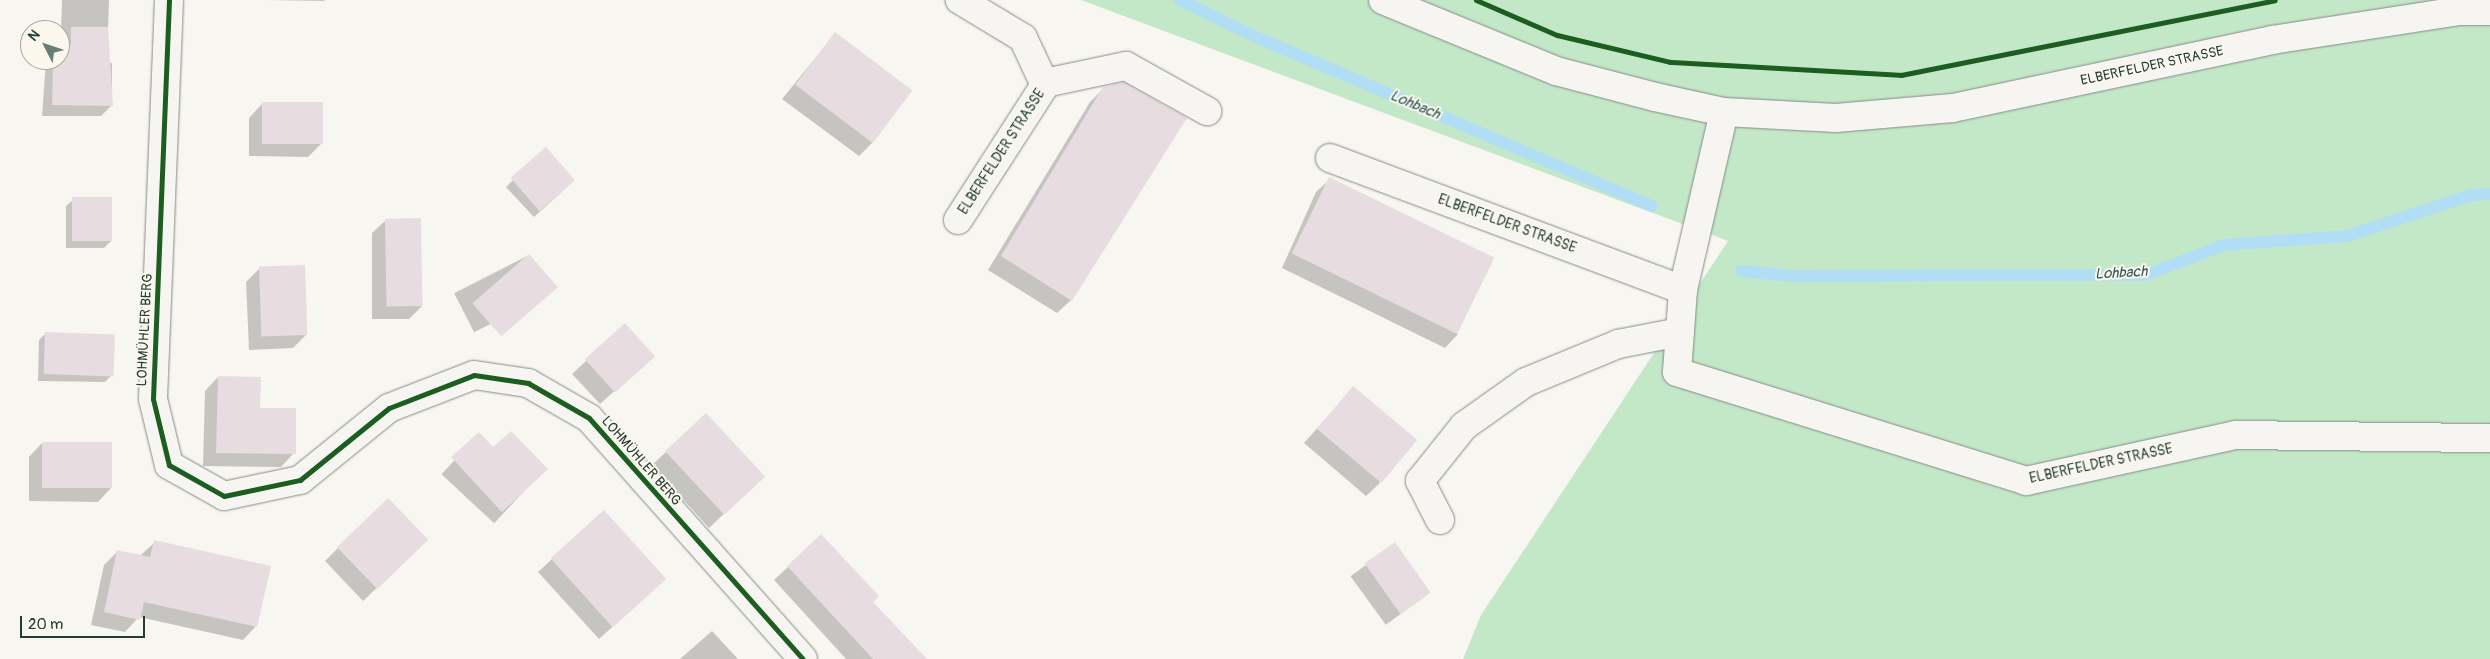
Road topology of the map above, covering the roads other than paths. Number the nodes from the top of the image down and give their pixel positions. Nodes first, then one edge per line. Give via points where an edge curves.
1 (169, 0) edge
2 (960, 0) edge
3 (1383, 0) edge
4 (2490, 11) edge
5 (1045, 83) junction
6 (1207, 111) dead end
7 (1724, 112) junction
8 (1330, 158) dead end
9 (958, 220) dead end
10 (1683, 290) junction
11 (1680, 332) junction
12 (2490, 438) edge
13 (1440, 520) dead end
14 (803, 659) edge

1 - 14 street, LOHMÜHLER BERG via 153,399 169,465 224,496 300,480 388,408 474,375 528,383 588,418
2 - 5 street, ELBERFELDER STRASSE via 1023,38
3 - 7 street, ELBERFELDER STRASSE via 1556,70
4 - 7 street, ELBERFELDER STRASSE via 2460,11 2272,40 1953,108 1836,118
5 - 6 street, ELBERFELDER STRASSE via 1126,66
5 - 9 street, ELBERFELDER STRASSE
7 - 10 street, ELBERFELDER STRASSE
8 - 10 street, ELBERFELDER STRASSE
10 - 11 street, ELBERFELDER STRASSE
11 - 12 street, ELBERFELDER STRASSE via 1677,372 2026,481 2236,435
11 - 13 street via 1618,344 1526,382 1464,426 1420,481

